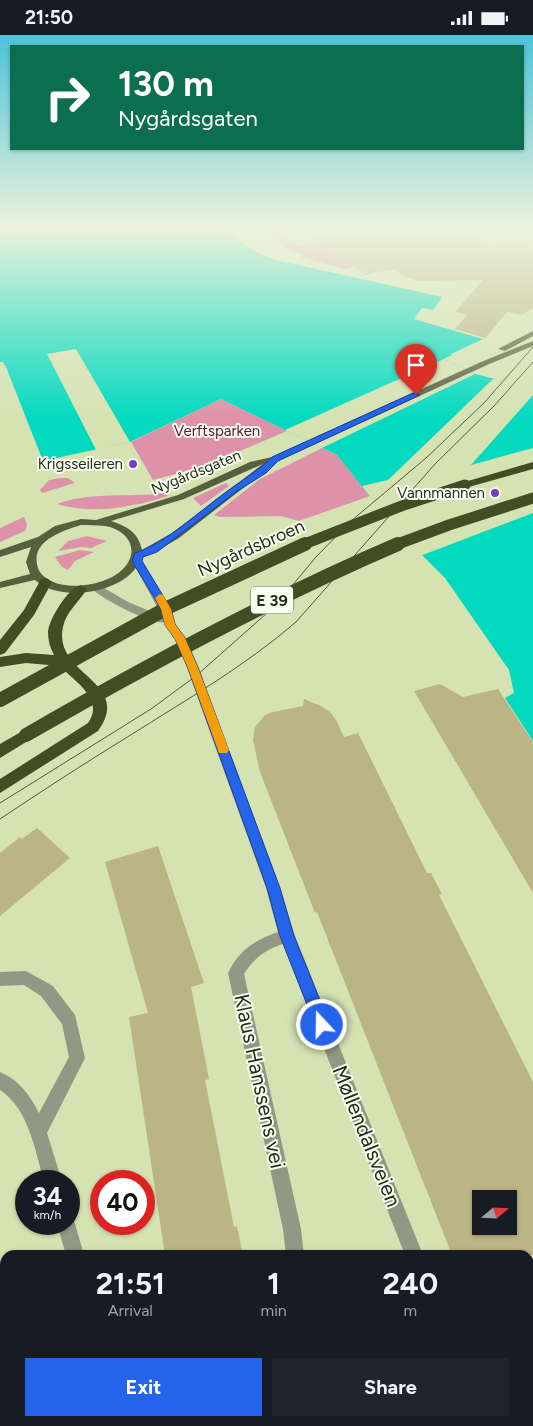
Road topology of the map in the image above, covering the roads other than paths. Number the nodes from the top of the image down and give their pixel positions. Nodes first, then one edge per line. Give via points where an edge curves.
1 (533, 333) edge
2 (533, 343) edge
3 (488, 360) junction
4 (275, 459) junction
5 (533, 465) edge
6 (533, 498) edge
7 (99, 522) junction
8 (40, 540) junction
9 (0, 554) edge
10 (138, 558) junction
11 (42, 579) junction
12 (0, 585) edge
13 (88, 588) junction
14 (170, 625) junction
15 (0, 650) edge
16 (63, 661) junction
17 (0, 662) edge
18 (0, 699) edge
19 (0, 752) edge
20 (0, 787) edge
21 (287, 936) junction
22 (0, 979) edge
23 (0, 1080) edge
24 (38, 1132) junction
25 (50, 1170) edge
26 (69, 1235) edge
27 (74, 1250) edge
28 (294, 1250) edge
29 (412, 1250) edge

1 - 3 main road via 496,352
2 - 3 main road
3 - 4 main road, Nygårdsgaten
4 - 7 main road, Nygårdsgaten via 253,464 181,497
4 - 10 main road, Nygårdsgaten via 154,550
5 - 18 highway, Nygårdsbroen / E 39, bridge via 382,513 252,566 101,641
6 - 19 highway, E 39, bridge via 402,542 287,593 140,669
7 - 8 main road via 63,526
7 - 10 main road via 118,526 133,535
8 - 9 main road
8 - 11 main road via 30,558 32,567
10 - 13 main road via 121,577
10 - 14 street, Møllendalsveien via 166,609
11 - 12 main road
11 - 13 main road via 57,586
11 - 15 highway via 20,625
13 - 14 street, Møllendalsveien
13 - 16 highway via 57,623 54,633
14 - 21 street, Møllendalsveien via 180,638 193,668 273,888
16 - 17 highway via 26,658
16 - 20 highway via 87,682 101,702 98,721
21 - 28 street, Klaus Hanssens vei via 248,953 236,973
21 - 29 street, Møllendalsveien
22 - 24 street via 26,978 47,991 69,1021 76,1059
23 - 24 street via 23,1101
24 - 25 street
26 - 27 street

